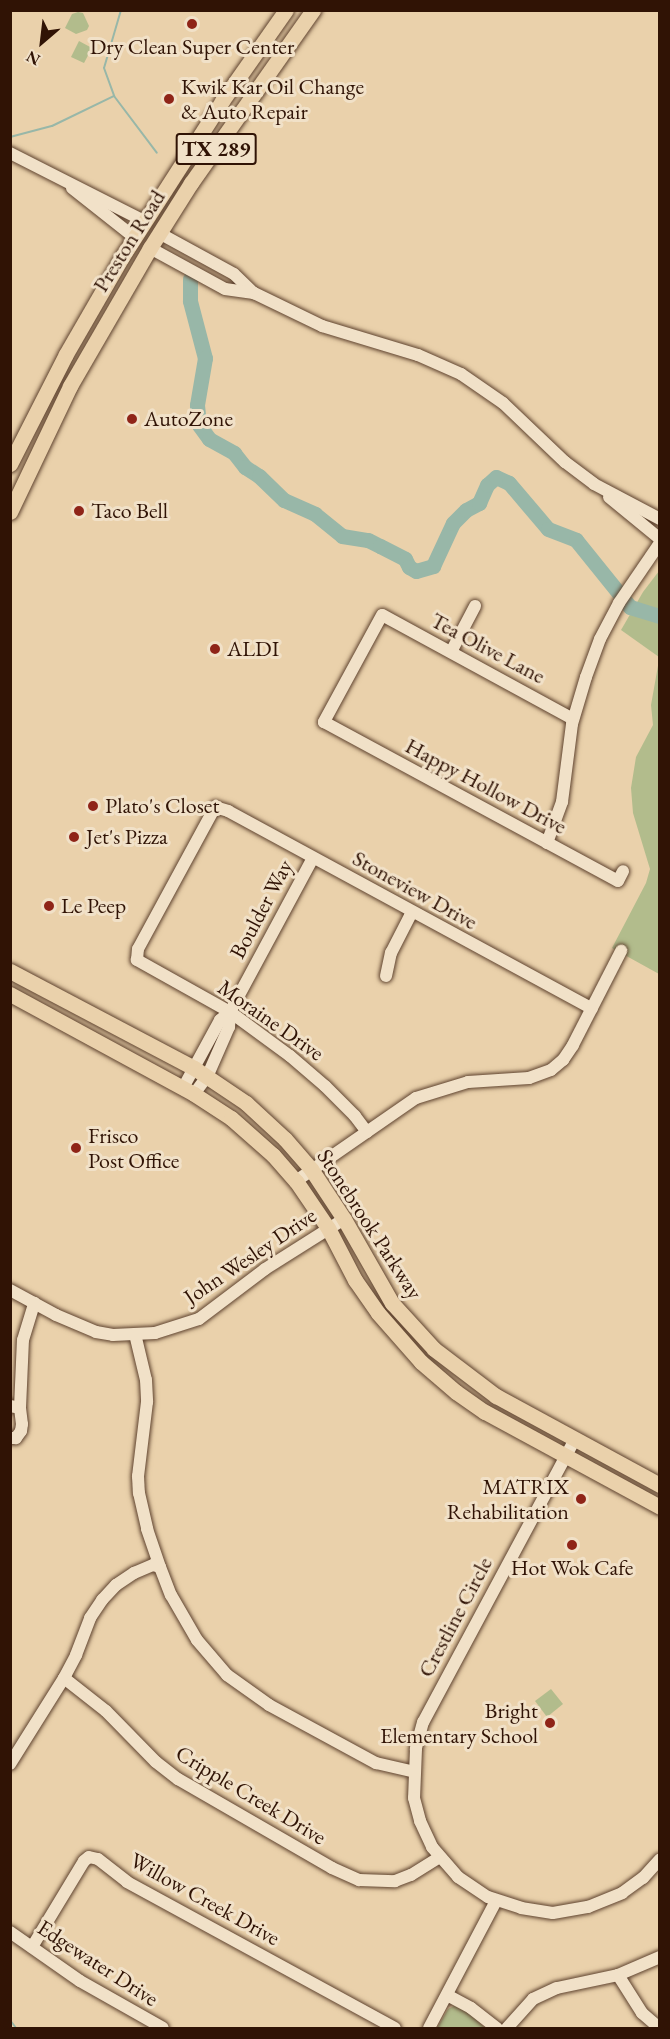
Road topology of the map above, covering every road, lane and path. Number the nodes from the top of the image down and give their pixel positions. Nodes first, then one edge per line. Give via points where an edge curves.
1 (286, 10) edge
2 (313, 10) edge
3 (10, 153) edge
4 (66, 183) junction
5 (144, 221) junction
6 (159, 233) junction
7 (134, 237) junction
8 (150, 248) junction
9 (254, 293) junction
10 (15, 455) edge
11 (35, 458) junction
12 (597, 486) junction
13 (10, 512) edge
14 (660, 519) edge
15 (660, 541) edge
16 (476, 606) dead end
17 (451, 652) junction
18 (573, 719) junction
19 (324, 723) joint
20 (547, 843) junction
21 (313, 858) junction
22 (623, 871) dead end
23 (412, 912) junction
24 (621, 951) dead end
25 (137, 960) joint
26 (10, 972) edge
27 (386, 976) dead end
28 (10, 994) edge
29 (592, 1009) junction
30 (82, 1011) junction
31 (230, 1012) junction
32 (73, 1028) junction
33 (200, 1072) junction
34 (188, 1091) junction
35 (367, 1132) junction
36 (311, 1169) junction
37 (296, 1181) junction
38 (344, 1219) junction
39 (328, 1228) junction
40 (10, 1290) edge
41 (34, 1303) junction
42 (135, 1334) junction
43 (429, 1344) junction
44 (416, 1357) junction
45 (15, 1407) edge
46 (10, 1438) edge
47 (575, 1439) junction
48 (566, 1456) junction
49 (660, 1485) edge
50 (660, 1507) edge
51 (160, 1567) junction
52 (64, 1678) junction
53 (10, 1764) edge
54 (414, 1772) junction
55 (440, 1857) junction
56 (660, 1859) edge
57 (496, 1900) junction
58 (10, 1932) edge
59 (32, 1947) junction
60 (660, 1957) edge
61 (618, 1975) junction
62 (447, 1995) junction
63 (163, 2028) edge
64 (395, 2028) edge
65 (429, 2028) edge
66 (497, 2028) edge
67 (507, 2028) edge
68 (659, 2028) edge

1 - 5 main road, Preston Road / TX 289
2 - 6 main road, Preston Road / TX 289
3 - 4 street
4 - 5 street
4 - 7 street
5 - 6 main road
5 - 7 main road, Preston Road / TX 289
6 - 8 main road, Preston Road / TX 289
6 - 9 street via 234,274
7 - 8 main road
7 - 10 main road, Preston Road / TX 289 via 66,354
8 - 9 street via 225,289
8 - 11 main road, Preston Road / TX 289 via 70,386
9 - 12 street via 322,326 418,355 466,377 512,410 565,462
10 - 11 main road
11 - 13 main road, Preston Road / TX 289
12 - 14 street
12 - 15 street
15 - 18 street via 610,619
16 - 17 street
17 - 18 street, Tea Olive Lane
17 - 19 street, Tea Olive Lane via 382,615
18 - 20 street via 562,802
19 - 20 street, Happy Hollow Drive
20 - 22 street, Happy Hollow Drive via 618,882
21 - 23 street, Stoneview Drive
21 - 25 street, Stoneview Drive via 215,807 138,949
21 - 31 street, Boulder Way
23 - 27 street via 391,953
23 - 29 street, Stoneview Drive
24 - 29 street
25 - 31 street, Moraine Drive
26 - 30 main road, Stonebrook Parkway
28 - 32 main road, Stonebrook Parkway
29 - 35 street via 563,1059 551,1070 530,1078 468,1082 416,1098
30 - 32 main road
30 - 33 main road, Stonebrook Parkway
31 - 33 street, Boulder Way via 229,1027
31 - 35 street, Moraine Drive via 326,1086
32 - 34 main road, Stonebrook Parkway
33 - 34 street, Boulder Way
33 - 36 main road, Stonebrook Parkway via 246,1103
34 - 37 main road, Stonebrook Parkway via 252,1135
35 - 36 street
36 - 37 street
36 - 38 main road, Stonebrook Parkway
37 - 39 main road, Stonebrook Parkway
38 - 39 street, John Wesley Drive
38 - 43 main road, Stonebrook Parkway via 392,1303
39 - 42 street, John Wesley Drive via 199,1318 155,1333
39 - 44 main road, Stonebrook Parkway via 355,1280
40 - 41 street, John Wesley Drive
41 - 42 street, John Wesley Drive via 96,1332
41 - 45 street via 23,1340
42 - 51 street via 147,1402 139,1493
43 - 44 main road
43 - 47 main road, Stonebrook Parkway via 495,1396
44 - 48 main road, Stonebrook Parkway via 485,1412
45 - 46 street via 21,1431 16,1438
47 - 48 street, Crestline Circle
47 - 49 main road, Stonebrook Parkway
48 - 50 main road, Stonebrook Parkway
48 - 54 street, Crestline Circle via 423,1722
51 - 52 street via 153,1565 134,1573 102,1599
51 - 54 street via 196,1640 227,1675 320,1734 376,1763
52 - 53 street
52 - 55 street, Cripple Creek Drive via 106,1711 178,1779 332,1868 359,1880 395,1881
54 - 55 street, Crestline Circle via 414,1798 420,1821
55 - 57 street, Crestline Circle via 458,1877
56 - 57 street, Crestline Circle via 622,1893 588,1907 553,1913
57 - 62 street
58 - 59 street, Edgewater Drive
59 - 63 street, Edgewater Drive via 80,1981
59 - 64 street, Willow Creek Drive via 84,1861 89,1857 98,1859 127,1882
60 - 61 street
61 - 67 street via 557,1988 533,1999
61 - 68 street via 642,2013
62 - 65 street
62 - 66 street

